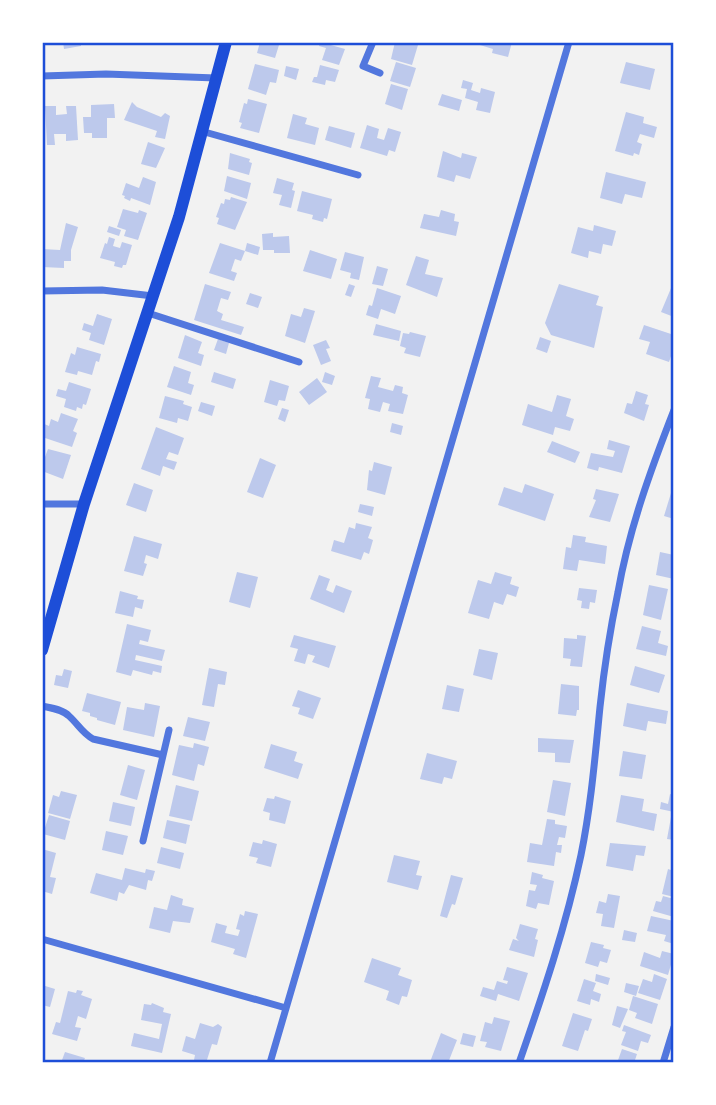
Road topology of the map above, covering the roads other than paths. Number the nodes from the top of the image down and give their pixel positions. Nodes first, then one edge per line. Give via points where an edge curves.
1 (226, 42) edge
2 (373, 42) edge
3 (569, 42) edge
4 (380, 73) dead end
5 (42, 76) edge
6 (216, 78) junction
7 (201, 131) junction
8 (358, 175) dead end
9 (42, 291) edge
10 (153, 296) junction
11 (148, 313) junction
12 (299, 362) dead end
13 (674, 410) edge
14 (42, 503) edge
15 (84, 504) junction
16 (42, 650) edge
17 (42, 706) edge
18 (169, 730) dead end
19 (163, 755) junction
20 (143, 841) dead end
21 (42, 939) edge
22 (286, 1008) junction
23 (674, 1027) edge
24 (270, 1063) edge
25 (519, 1063) edge
26 (663, 1063) edge

1 - 6 highway
2 - 4 street via 363,66
3 - 22 street
5 - 6 street
6 - 7 highway
7 - 8 street
7 - 10 highway
9 - 10 street via 102,290
10 - 11 highway
11 - 12 street
11 - 15 highway
13 - 25 street via 650,471 618,590 581,853 549,977
14 - 15 street
15 - 16 highway
17 - 19 street via 68,715 93,740
18 - 19 street
19 - 20 street
21 - 22 street
22 - 24 street
23 - 26 street

